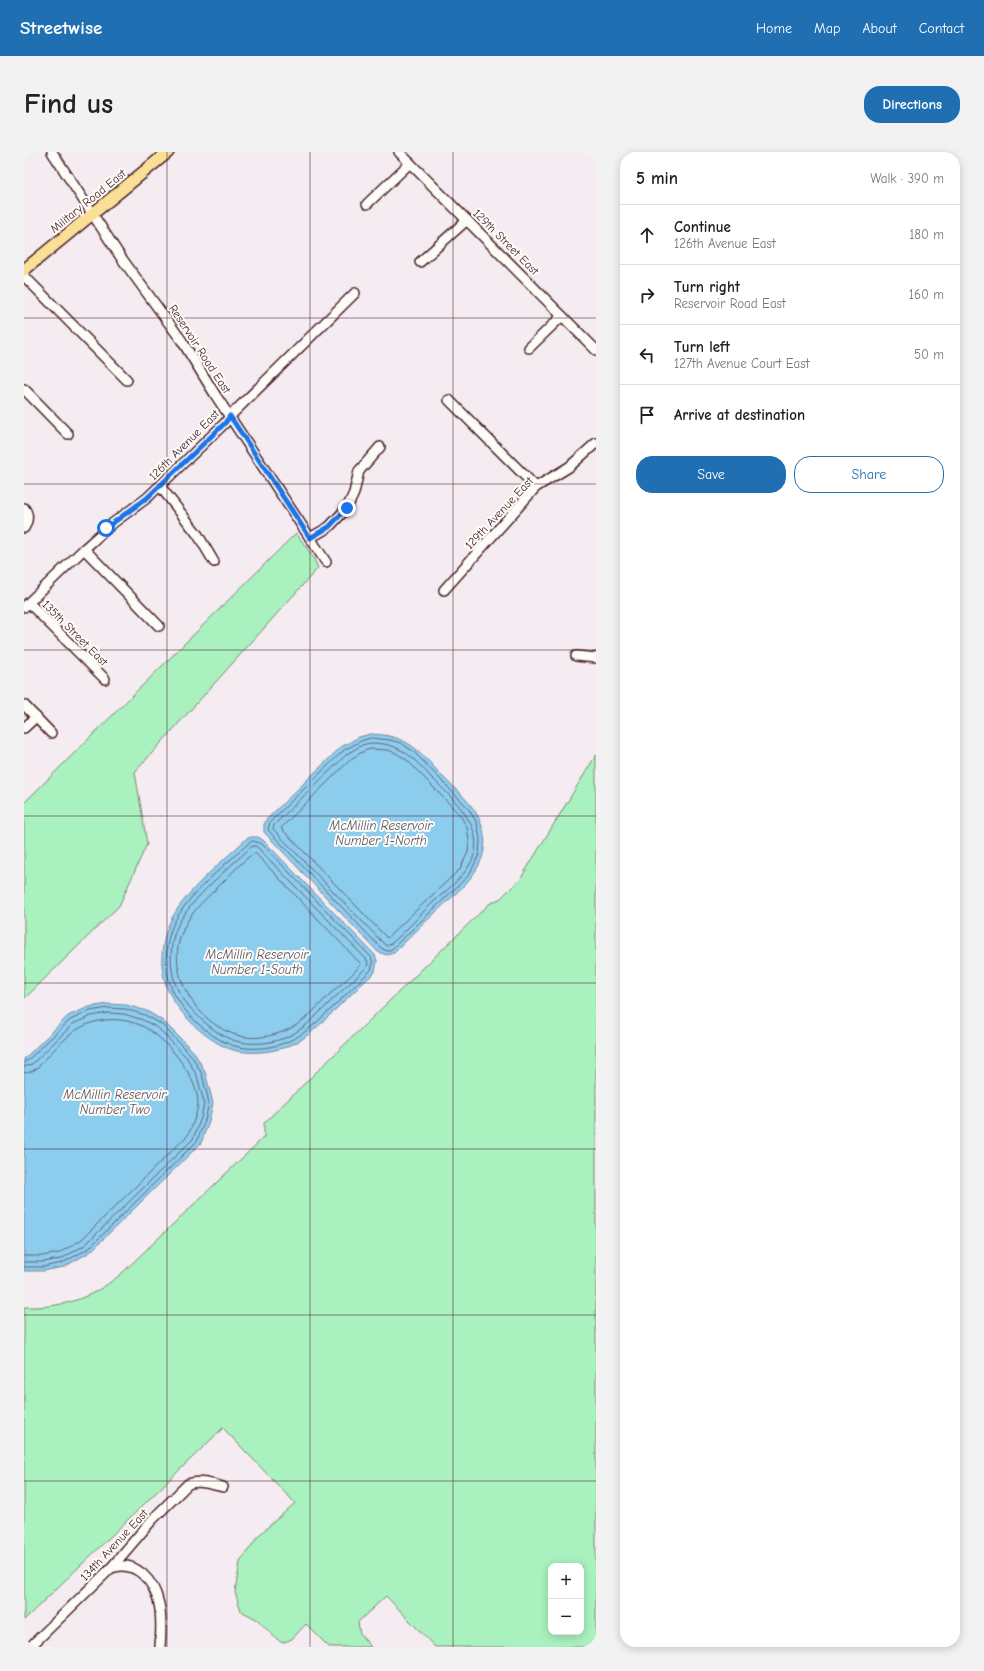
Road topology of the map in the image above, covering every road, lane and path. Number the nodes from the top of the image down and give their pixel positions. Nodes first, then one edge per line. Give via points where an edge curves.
1 (52, 152) edge
2 (168, 152) edge
3 (399, 152) edge
4 (410, 163) junction
5 (367, 204) dead end
6 (91, 214) junction
7 (467, 220) junction
8 (420, 262) dead end
9 (24, 270) edge
10 (24, 276) edge
11 (355, 293) dead end
12 (562, 316) junction
13 (529, 348) dead end
14 (596, 350) edge
15 (126, 380) dead end
16 (24, 389) edge
17 (449, 400) dead end
18 (230, 416) junction
19 (68, 434) dead end
20 (596, 443) edge
21 (380, 447) dead end
22 (160, 486) junction
23 (536, 487) junction
24 (24, 508) edge
25 (24, 528) edge
26 (310, 538) junction
27 (84, 548) junction
28 (214, 562) dead end
29 (326, 562) dead end
30 (444, 590) dead end
31 (26, 605) edge
32 (159, 626) dead end
33 (576, 656) dead end
34 (596, 658) edge
35 (105, 680) dead end
36 (24, 705) edge
37 (36, 717) junction
38 (24, 728) edge
39 (51, 733) dead end
40 (223, 1487) dead end
41 (111, 1568) junction
42 (30, 1647) edge
43 (160, 1647) edge

1 - 6 street, Reservoir Road East
2 - 6 main road, Military Road East
3 - 4 street, 129th Street East
4 - 5 street
4 - 7 street, 129th Street East
6 - 9 main road, Military Road East
6 - 18 street, Reservoir Road East via 133,275 160,308
7 - 8 street
7 - 12 street, 129th Street East
10 - 15 street
11 - 18 street, 126th Avenue East
12 - 13 street
12 - 14 street, 129th Street East
16 - 19 street
17 - 23 street
18 - 22 street, 126th Avenue East
18 - 26 street, Reservoir Road East
20 - 23 street, 129th Avenue East via 575,462
21 - 26 street via 359,471 354,493 347,508 329,527
22 - 27 street, 126th Avenue East
22 - 28 street
23 - 30 street, 129th Avenue East
24 - 25 street via 27,514
26 - 29 street, Reservoir Road East
27 - 31 street, 126th Avenue East
27 - 32 street
31 - 35 street, 135th Street East
33 - 34 street
36 - 37 street
37 - 38 street
37 - 39 street
40 - 41 street, 134th Avenue East via 210,1483 188,1484 152,1520
41 - 42 street, 134th Avenue East
41 - 43 street via 134,1568 152,1587 159,1604

